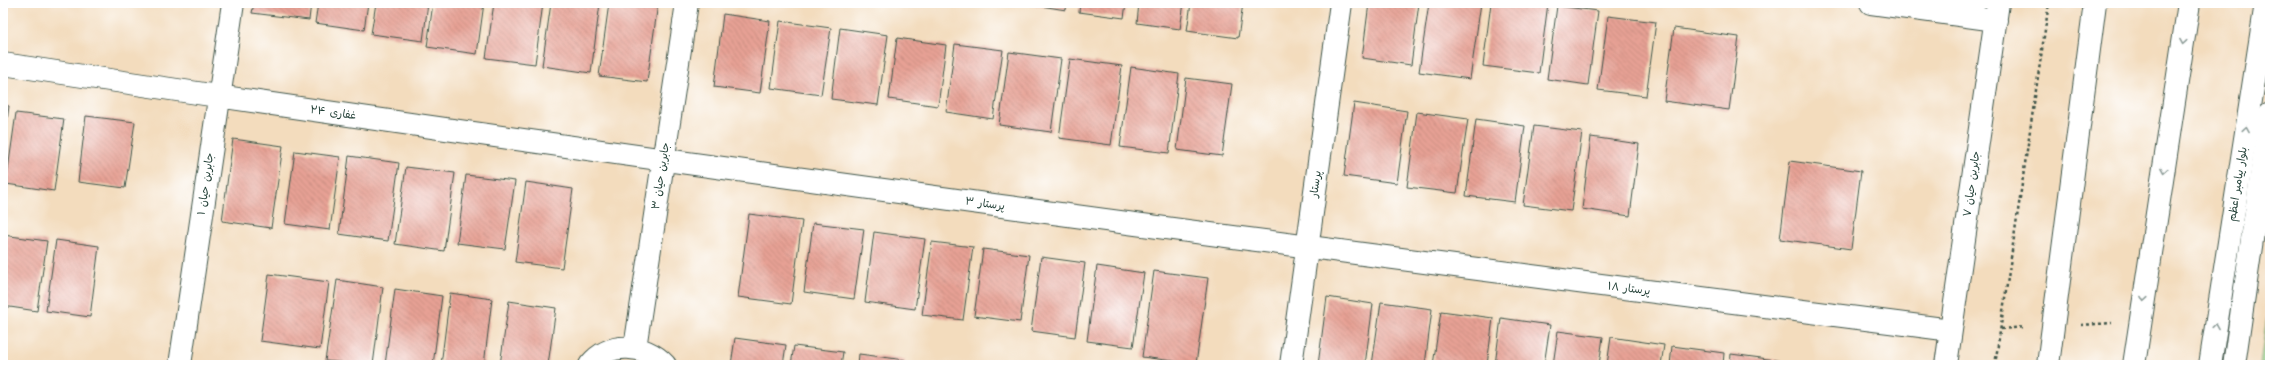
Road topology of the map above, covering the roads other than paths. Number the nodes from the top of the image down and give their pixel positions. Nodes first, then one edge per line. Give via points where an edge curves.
1 (232, 3) edge
2 (686, 3) edge
3 (1341, 3) edge
4 (1871, 3) edge
5 (2095, 3) edge
6 (2189, 3) edge
7 (2266, 3) edge
8 (1997, 12) edge
9 (3, 64) edge
10 (219, 96) junction
11 (2270, 114) edge
12 (663, 161) junction
13 (1307, 248) junction
14 (1951, 330) junction
15 (635, 348) junction
16 (180, 365) edge
17 (590, 365) edge
18 (665, 365) edge
19 (1291, 365) edge
20 (1946, 365) edge
21 (2048, 365) edge
22 (2134, 365) edge
23 (2210, 365) edge
24 (2234, 365) edge

1 - 10 street, جابربن حیان ۱
2 - 12 street, جابربن حیان ۳
3 - 13 street, پرستار
4 - 8 street
5 - 21 street
6 -> 22 street
23 -> 7 street, بلوار پیامبر اعظم
8 - 14 street, جابربن حیان ۷
9 - 10 street, غفاری ۲۴
10 - 12 street, غفاری ۲۴
10 - 16 street, جابربن حیان ۱
11 - 24 street
12 - 13 street, پرستار ۳
12 - 15 street, جابربن حیان ۳
13 - 14 street, پرستار ۱۸
13 - 19 street, پرستار
14 - 20 street, جابربن حیان ۷
15 - 17 street via 625,347 608,351
15 - 18 street via 658,357

